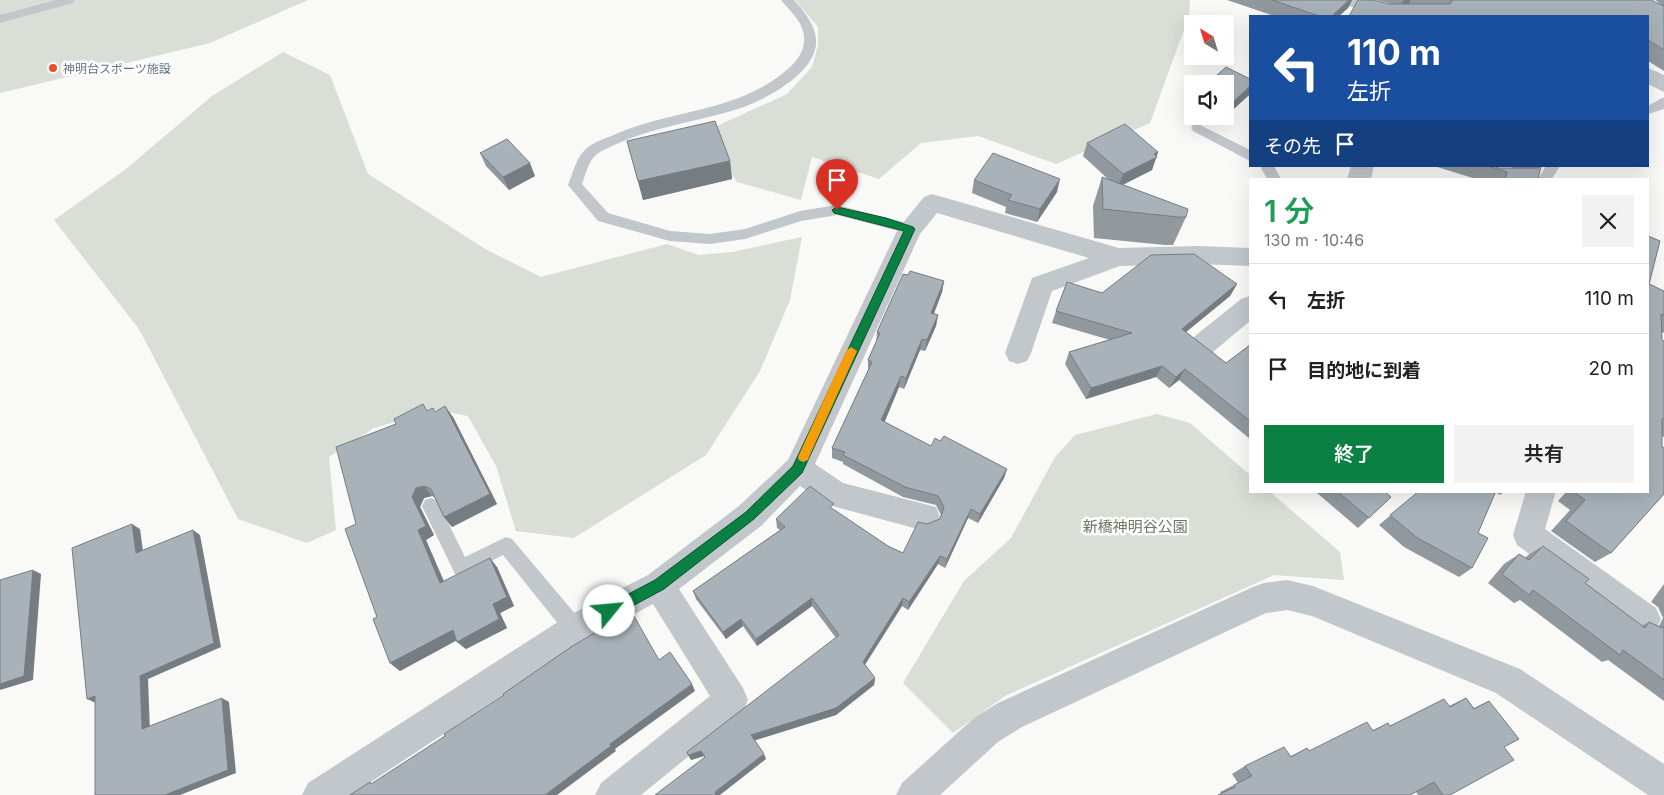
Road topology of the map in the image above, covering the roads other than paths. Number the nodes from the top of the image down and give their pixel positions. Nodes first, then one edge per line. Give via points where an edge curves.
1 (69, 0) edge
2 (787, 0) edge
3 (1350, 0) edge
4 (1408, 12) edge
5 (0, 20) edge
6 (1649, 76) edge
7 (1659, 99) edge
8 (1198, 128) dead end
9 (1249, 155) edge
10 (1552, 167) edge
11 (1546, 178) edge
12 (910, 229) junction
13 (1119, 257) junction
14 (1249, 258) edge
15 (1249, 307) edge
16 (1204, 344) edge
17 (1018, 353) dead end
18 (798, 469) junction
19 (1540, 493) edge
20 (432, 506) edge
21 (925, 517) dead end
22 (659, 584) junction
23 (1645, 619) dead end
24 (575, 629) junction
25 (1664, 785) edge
26 (321, 795) edge
27 (613, 795) edge
28 (914, 795) edge

1 - 5 lane
2 - 12 lane via 803,16 811,35 808,56 789,77 756,99 632,131 589,153 575,185 602,217 670,236 710,239 745,234 800,216 837,210
3 - 4 street
6 - 7 street
8 - 9 lane
10 - 11 lane
12 - 13 street via 932,203
12 - 18 street
13 - 14 street via 1199,255
13 - 17 street via 1041,285
15 - 16 street
18 - 21 street via 836,494
18 - 22 street via 750,516
19 - 23 street via 1528,535
20 - 24 lane via 461,568 506,545
22 - 24 street
22 - 27 street via 731,700
24 - 26 street
25 - 28 street via 1508,681 1312,602 1287,596 1264,598 1010,716 986,730

